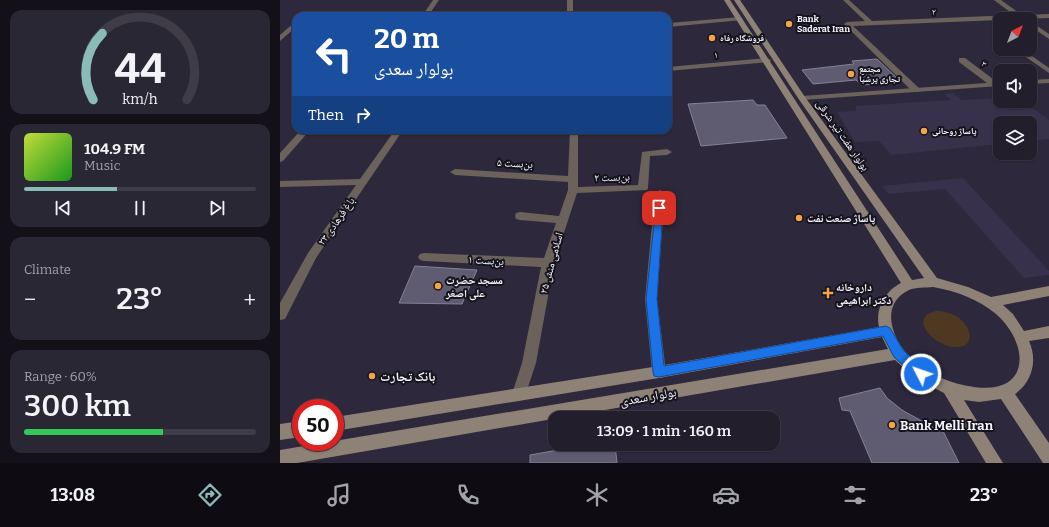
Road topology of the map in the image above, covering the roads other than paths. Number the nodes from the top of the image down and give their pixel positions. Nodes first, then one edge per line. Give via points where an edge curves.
1 (436, 0) edge
2 (570, 0) edge
3 (578, 0) edge
4 (727, 0) edge
5 (737, 0) edge
6 (846, 0) edge
7 (997, 0) edge
8 (428, 12) edge
9 (570, 12) edge
10 (1014, 12) edge
11 (1049, 16) edge
12 (1037, 17) edge
13 (740, 19) junction
14 (993, 19) edge
15 (870, 23) junction
16 (672, 25) edge
17 (292, 27) edge
18 (1037, 28) edge
19 (1049, 36) edge
20 (280, 39) edge
21 (1027, 56) edge
22 (766, 60) junction
23 (962, 60) dead end
24 (672, 69) edge
25 (1049, 71) edge
26 (993, 81) edge
27 (1049, 81) edge
28 (1037, 82) edge
29 (993, 84) edge
30 (916, 90) junction
31 (802, 98) junction
32 (302, 134) edge
33 (396, 134) edge
34 (574, 134) edge
35 (668, 152) dead end
36 (280, 159) edge
37 (455, 172) dead end
38 (363, 182) junction
39 (573, 184) junction
40 (282, 186) edge
41 (660, 193) dead end
42 (520, 216) dead end
43 (563, 220) junction
44 (424, 257) dead end
45 (548, 263) junction
46 (933, 282) junction
47 (909, 285) junction
48 (1049, 291) edge
49 (989, 303) junction
50 (280, 315) edge
51 (886, 331) junction
52 (1049, 332) edge
53 (1021, 336) junction
54 (898, 353) junction
55 (659, 372) junction
56 (949, 389) junction
57 (1005, 392) junction
58 (519, 394) junction
59 (344, 423) edge
60 (292, 430) edge
61 (280, 432) edge
62 (1049, 457) edge
63 (280, 458) edge
64 (995, 463) edge

1 - 8 street
2 - 3 street
2 - 9 street
4 - 13 main road, بولوار هفت تیر شرقی
5 - 31 main road, بولوار هفت تیر شرقی
6 - 15 street
7 - 10 street
11 - 12 street, ۲
13 - 16 street
13 - 22 main road, بولوار هفت تیر شرقی
14 - 15 street, ۲
15 - 30 street, ۲ via 847,24
17 - 20 street
18 - 19 street
21 - 25 street
22 - 24 street, ۱
22 - 47 main road, بولوار هفت تیر شرقی
23 - 26 street, ۳
27 - 28 street
29 - 30 street
30 - 31 street
31 - 46 main road, بولوار هفت تیر شرقی
32 - 36 street
33 - 38 street, باغ فرهادی ۲۳
34 - 39 street, اسلامی منش ۲۵
35 - 39 street, بن‌بست ۲ via 645,154 643,188
37 - 39 street, بن‌بست ۵
38 - 40 street
38 - 50 street, باغ فرهادی ۲۳ via 312,256
39 - 43 street, اسلامی منش ۲۵
41 - 55 street via 651,299
42 - 43 street
43 - 45 street, اسلامی منش ۲۵
44 - 45 street, بن‌بست ۱
45 - 58 street, اسلامی منش ۲۵ via 528,363
46 - 47 main road
46 - 49 main road via 971,292
47 - 51 main road via 893,295 884,310
48 - 49 main road
49 - 53 main road via 1008,318
51 - 54 main road
51 - 55 main road, بولوار سعدی
52 - 53 main road
53 - 57 main road via 1028,354 1027,370 1019,384
54 - 56 main road via 929,380
54 - 63 main road, بولوار سعدی
55 - 58 main road, بولوار سعدی
56 - 57 main road via 988,396
56 - 64 main road
57 - 62 main road
58 - 59 main road, بولوار سعدی
60 - 61 main road

